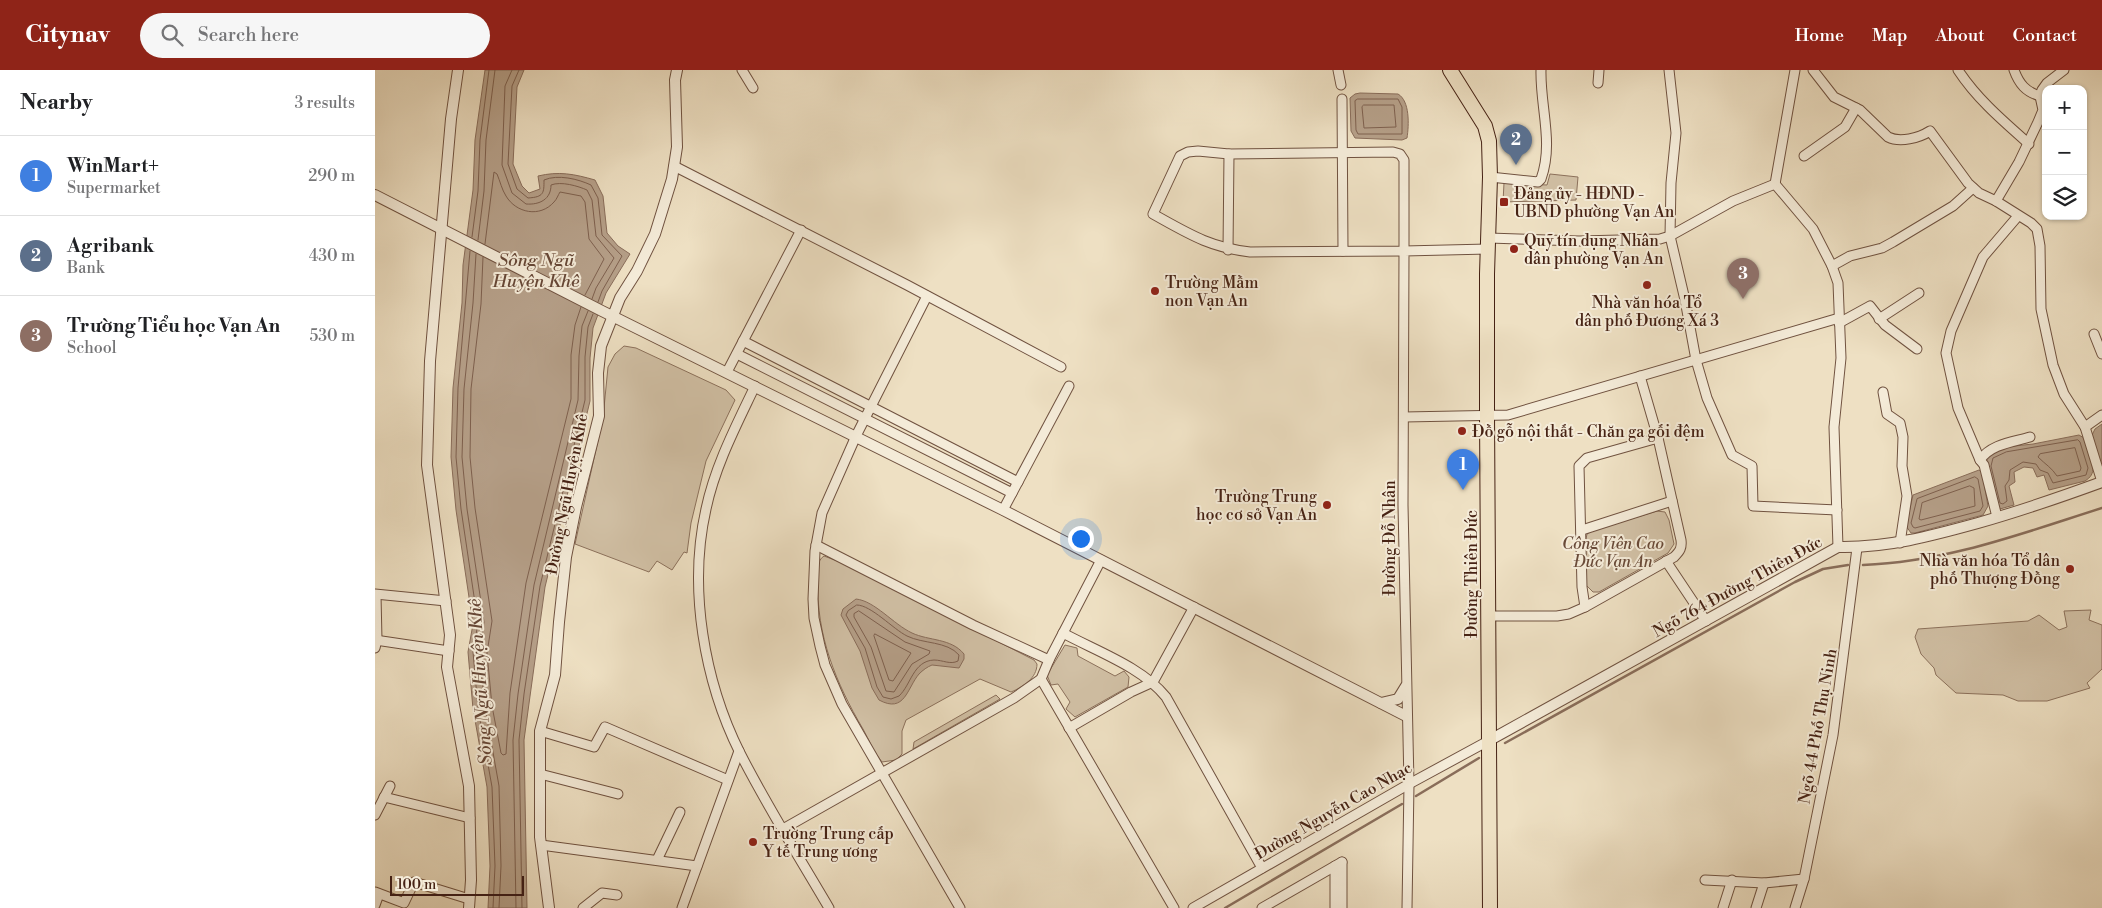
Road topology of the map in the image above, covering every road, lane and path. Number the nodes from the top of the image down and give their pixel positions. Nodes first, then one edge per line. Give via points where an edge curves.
1 (458, 70) edge
2 (677, 70) edge
3 (742, 70) edge
4 (1338, 70) edge
5 (1450, 70) edge
6 (1541, 70) edge
7 (1599, 70) edge
8 (1669, 70) edge
9 (1795, 70) edge
10 (1813, 70) edge
11 (1958, 70) edge
12 (2014, 70) edge
13 (2064, 70) edge
14 (1598, 83) dead end
15 (1341, 85) dead end
16 (753, 88) dead end
17 (2041, 96) junction
18 (1342, 99) dead end
19 (1856, 108) junction
20 (2029, 144) junction
21 (1344, 152) junction
22 (1229, 154) junction
23 (1804, 156) dead end
24 (674, 166) junction
25 (1490, 177) junction
26 (1775, 184) junction
27 (1973, 188) junction
28 (375, 195) edge
29 (1996, 201) junction
30 (2018, 216) junction
31 (442, 230) junction
32 (801, 230) junction
33 (1670, 236) junction
34 (1488, 243) junction
35 (1228, 250) junction
36 (1343, 251) junction
37 (1404, 251) junction
38 (1832, 266) junction
39 (1919, 293) dead end
40 (927, 296) junction
41 (612, 316) junction
42 (1879, 319) junction
43 (1839, 320) junction
44 (2094, 334) dead end
45 (743, 341) junction
46 (1917, 350) dead end
47 (737, 354) junction
48 (2102, 354) edge
49 (1696, 360) junction
50 (1061, 367) dead end
51 (727, 372) junction
52 (1641, 376) junction
53 (755, 386) junction
54 (1069, 386) dead end
55 (1883, 392) dead end
56 (871, 407) junction
57 (1487, 414) junction
58 (2102, 415) edge
59 (1404, 417) junction
60 (865, 418) junction
61 (2085, 426) junction
62 (856, 436) junction
63 (2030, 437) dead end
64 (1658, 438) junction
65 (1980, 460) junction
66 (1018, 482) junction
67 (2102, 482) edge
68 (1012, 493) junction
69 (1672, 502) junction
70 (1003, 510) junction
71 (1837, 510) junction
72 (1997, 517) junction
73 (1581, 530) junction
74 (1900, 543) junction
75 (816, 545) junction
76 (1838, 547) junction
77 (1857, 548) junction
78 (1101, 560) junction
79 (1666, 561) junction
80 (375, 595) edge
81 (446, 601) junction
82 (1193, 606) junction
83 (1585, 607) junction
84 (1489, 616) junction
85 (1706, 620) junction
86 (1063, 633) junction
87 (376, 643) edge
88 (449, 651) junction
89 (1049, 660) junction
90 (1041, 679) junction
91 (1153, 682) junction
92 (1406, 686) junction
93 (1381, 703) junction
94 (1406, 716) junction
95 (1069, 728) junction
96 (540, 731) junction
97 (1490, 740) junction
98 (739, 750) junction
99 (881, 772) junction
100 (541, 774) junction
101 (728, 780) junction
102 (1409, 784) junction
103 (390, 786) dead end
104 (618, 794) dead end
105 (385, 797) junction
106 (680, 812) dead end
107 (375, 815) edge
108 (470, 818) junction
109 (783, 829) junction
110 (541, 845) junction
111 (657, 860) junction
112 (1338, 864) junction
113 (697, 866) junction
114 (1262, 868) junction
115 (1803, 879) junction
116 (1705, 880) dead end
117 (1732, 880) junction
118 (1765, 883) junction
119 (377, 893) edge
120 (617, 895) dead end
121 (469, 903) edge
122 (375, 905) edge
123 (1267, 907) edge
124 (549, 908) edge
125 (583, 908) edge
126 (682, 908) edge
127 (829, 908) edge
128 (960, 908) edge
129 (1173, 908) edge
130 (1193, 908) edge
131 (1335, 908) edge
132 (1342, 908) edge
133 (1407, 908) edge
134 (1490, 908) edge
135 (1723, 908) edge
136 (1755, 908) edge
137 (1795, 908) edge

1 - 31 street
2 - 24 street, Đường Ngũ Huyện Khê
3 - 16 street
4 - 15 street
5 - 25 main road, Đường Thiên Đức via 1485,126 1489,141
6 - 25 street via 1547,150 1541,179 1538,182
7 - 14 street
8 - 33 street via 1676,134
9 - 26 street
10 - 19 street via 1834,97
11 - 20 street via 1989,108
12 - 17 street via 2026,90
13 - 17 street via 2047,83
17 - 20 street via 2043,110
18 - 21 street
19 - 23 street via 1845,127
19 - 27 street via 1892,139 1917,138 1930,131
20 - 29 street
21 - 22 street
21 - 36 street
21 - 37 street, Đường Đỗ Nhân via 1393,152 1403,156
22 - 35 street
22 - 35 street via 1183,153 1153,214 1200,241
24 - 32 street
24 - 41 street, Đường Ngũ Huyện Khê via 655,234
25 - 34 main road, Đường Thiên Đức
26 - 33 street via 1733,201
26 - 38 street via 1813,229
27 - 29 street
27 - 38 street via 1953,206 1893,242 1850,256
28 - 31 street
29 - 30 street
30 - 61 street via 2037,229 2041,309 2053,365 2064,394
30 - 65 street via 1983,257 1951,331 1945,353 1959,408
31 - 41 street
31 - 81 street via 430,361 427,465
32 - 40 street
32 - 45 street
33 - 34 street via 1660,239
33 - 49 street
34 - 37 street
34 - 57 main road, Đường Thiên Đức
35 - 36 street
36 - 37 street
37 - 59 street, Đường Đỗ Nhân
38 - 43 street via 1838,283
39 - 42 street
40 - 50 street
40 - 56 street
41 - 51 street
41 - 96 street, Đường Ngũ Huyện Khê via 601,346 599,416 566,557 555,675
42 - 43 street via 1870,306
42 - 46 street
43 - 49 street
43 - 71 street via 1841,358 1834,427
44 - 48 street
45 - 47 street
45 - 56 street
47 - 51 street
47 - 60 street
49 - 52 street
49 - 71 street via 1707,398 1732,455 1752,466 1753,506
51 - 53 street
52 - 57 street via 1518,412 1501,416
52 - 64 street
53 - 62 street
53 - 98 street via 724,454 706,508 699,569 701,616 709,665
54 - 66 street
55 - 74 street via 1887,414 1900,423 1903,437 1902,466 1907,496
56 - 60 street
56 - 66 street
57 - 59 street
57 - 84 main road, Đường Thiên Đức
58 - 61 street
59 - 92 street, Đường Đỗ Nhân
60 - 62 street
60 - 68 street
61 - 67 street
62 - 70 street
62 - 75 street via 822,513
63 - 65 street via 1995,447 1983,454
64 - 69 street
64 - 73 street via 1595,455 1582,462 1578,471
65 - 72 street
66 - 68 street
67 - 72 street, Ngõ 764 Đường Thiên Đức
68 - 70 street
69 - 73 street
69 - 79 street via 1682,547
70 - 78 street
71 - 76 street
72 - 74 street, Ngõ 764 Đường Thiên Đức
73 - 83 street
74 - 77 street, Ngõ 764 Đường Thiên Đức
75 - 89 street
75 - 99 street via 814,618 825,664 842,704
76 - 77 street, Ngõ 764 Đường Thiên Đức
76 - 85 street, Ngõ 764 Đường Thiên Đức
77 - 115 street, Ngõ 44 Phố Thụ Ninh via 1833,735
78 - 82 street
78 - 86 street
79 - 83 street
79 - 85 street
80 - 81 street
80 - 87 street
81 - 88 street
82 - 91 street
82 - 93 street
83 - 84 street via 1557,616
84 - 97 main road, Đường Thiên Đức
85 - 97 street, Ngõ 764 Đường Thiên Đức
86 - 89 street
86 - 91 street
87 - 88 street
88 - 108 street via 447,667 469,786
89 - 90 street
90 - 95 street
90 - 99 street via 1014,698
91 - 95 street
91 - 114 street via 1166,697
92 - 93 street via 1398,699
92 - 94 street, Đường Đỗ Nhân
93 - 94 street
94 - 102 street, Đường Đỗ Nhân
95 - 129 street
96 - 100 street, Đường Ngũ Huyện Khê
96 - 101 street via 594,747 605,727
97 - 102 street, Đường Nguyễn Cao Nhạc
97 - 134 main road, Đường Thiên Đức
98 - 101 street
98 - 109 street
99 - 109 street
99 - 128 street
100 - 104 street
100 - 110 street, Đường Ngũ Huyện Khê
101 - 113 street
102 - 114 street, Đường Nguyễn Cao Nhạc
102 - 133 street, Đường Đỗ Nhân
103 - 105 street
105 - 107 street
105 - 108 street
106 - 111 street
108 - 121 street
109 - 127 street
110 - 111 street
110 - 124 street, Đường Ngũ Huyện Khê
111 - 113 street
112 - 123 street
112 - 131 street
112 - 132 street
113 - 126 street
114 - 130 street, Đường Nguyễn Cao Nhạc
115 - 118 street
115 - 137 street, Ngõ 44 Phố Thụ Ninh
116 - 117 street
117 - 118 street
117 - 135 street
118 - 136 street
119 - 121 street via 404,903 413,882
119 - 122 street
120 - 125 street via 602,893

